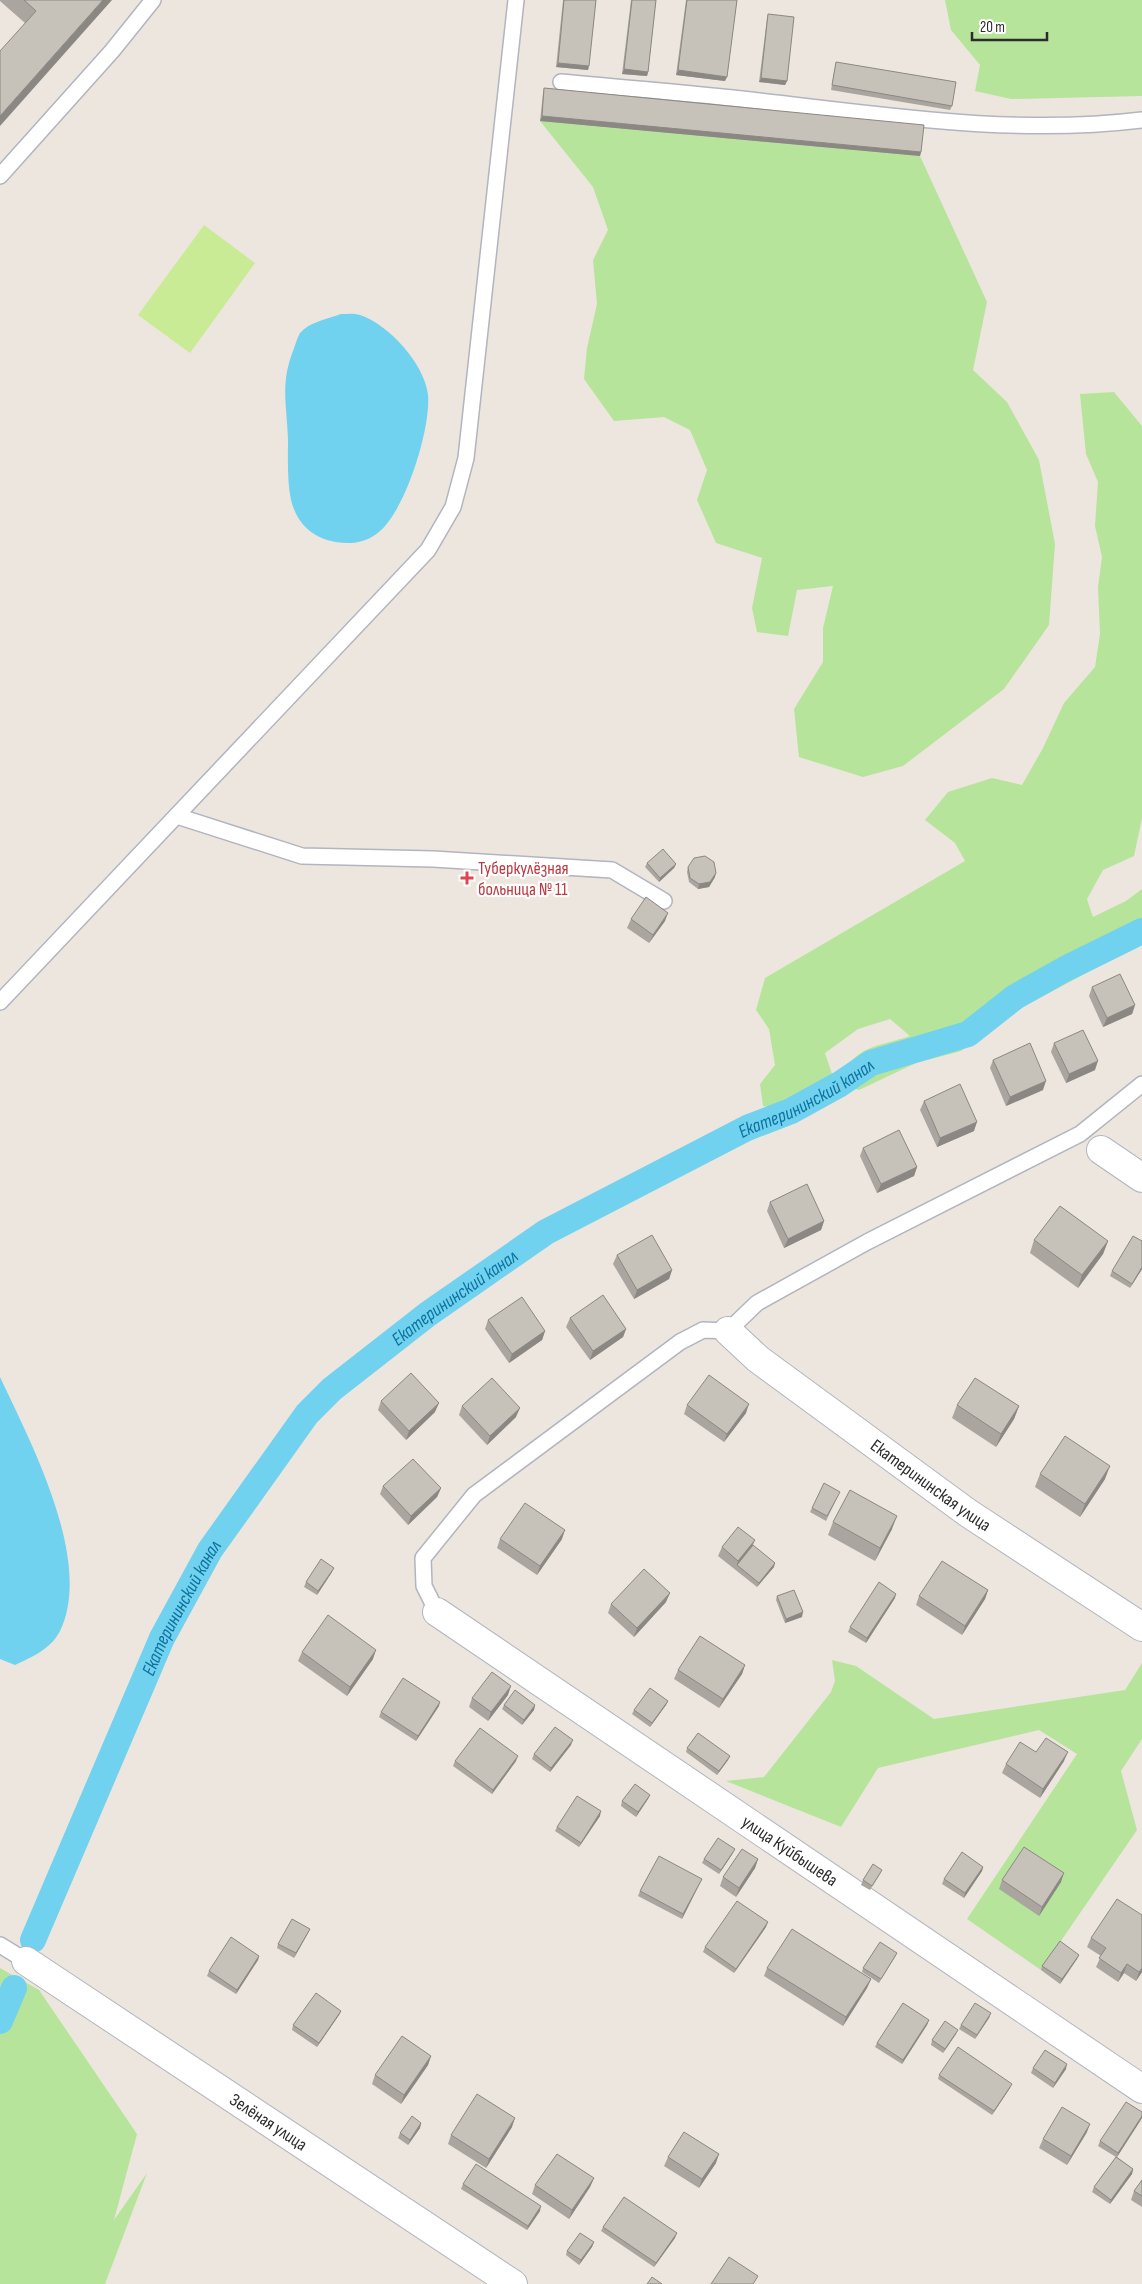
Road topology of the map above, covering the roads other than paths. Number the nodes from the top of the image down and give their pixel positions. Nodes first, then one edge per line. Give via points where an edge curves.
1 (154, 0) edge
2 (516, 0) edge
3 (561, 82) dead end
4 (1142, 120) edge
5 (0, 176) edge
6 (177, 816) junction
7 (664, 902) dead end
8 (0, 1002) edge
9 (1142, 1084) edge
10 (1101, 1150) dead end
11 (1142, 1178) edge
12 (728, 1331) junction
13 (437, 1612) joint
14 (1142, 1627) edge
15 (0, 1945) edge
16 (26, 1961) joint
17 (1142, 2089) edge
18 (512, 2284) edge

1 - 5 lane
2 - 6 lane via 466,458 452,507 428,550
3 - 4 lane via 739,98 942,123 1005,126
6 - 7 lane via 302,856 433,859 612,870
6 - 8 lane
9 - 12 lane via 1080,1134 867,1242 756,1303
10 - 11 street
12 - 13 lane via 703,1330 680,1342 474,1495 423,1558 424,1586
12 - 14 street, Екатерининская улица via 758,1359 968,1513
13 - 17 street, улица Куйбышева
15 - 16 lane
16 - 18 street, Зелёная улица

